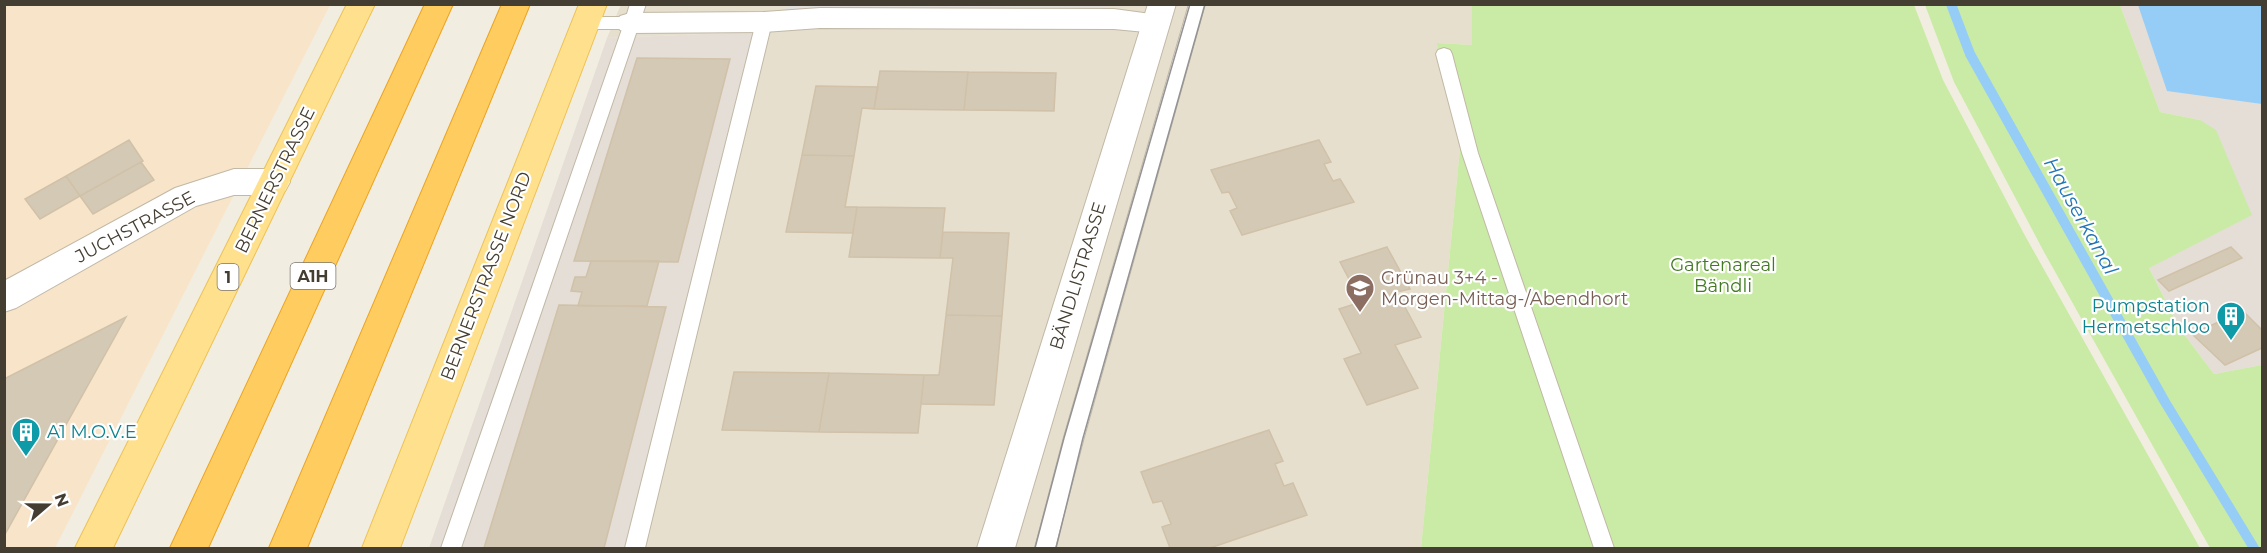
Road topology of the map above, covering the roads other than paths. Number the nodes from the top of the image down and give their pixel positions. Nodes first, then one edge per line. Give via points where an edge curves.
1 (361, 4) edge
2 (439, 4) edge
3 (516, 4) edge
4 (1197, 4) edge
5 (589, 14) edge
6 (634, 14) edge
7 (1159, 14) edge
8 (764, 22) junction
9 (1444, 54) dead end
10 (274, 182) junction
11 (4, 298) edge
12 (94, 549) edge
13 (189, 549) edge
14 (288, 549) edge
15 (381, 549) edge
16 (451, 549) edge
17 (635, 549) edge
18 (996, 549) edge
19 (1045, 549) edge
20 (1604, 549) edge

1 - 10 main road, BERNERSTRASSE / 1
2 - 13 highway, A1H
3 - 14 highway
4 - 19 lane
5 - 6 lane
5 - 15 main road, BERNERSTRASSE NORD
6 - 8 street
6 - 16 lane
7 - 8 street via 1114,19 843,18
7 - 18 street, BÄNDLISTRASSE
8 - 17 lane
9 - 20 lane via 1470,153
10 - 11 street, JUCHSTRASSE via 234,182 186,196
10 - 12 main road, BERNERSTRASSE / 1

